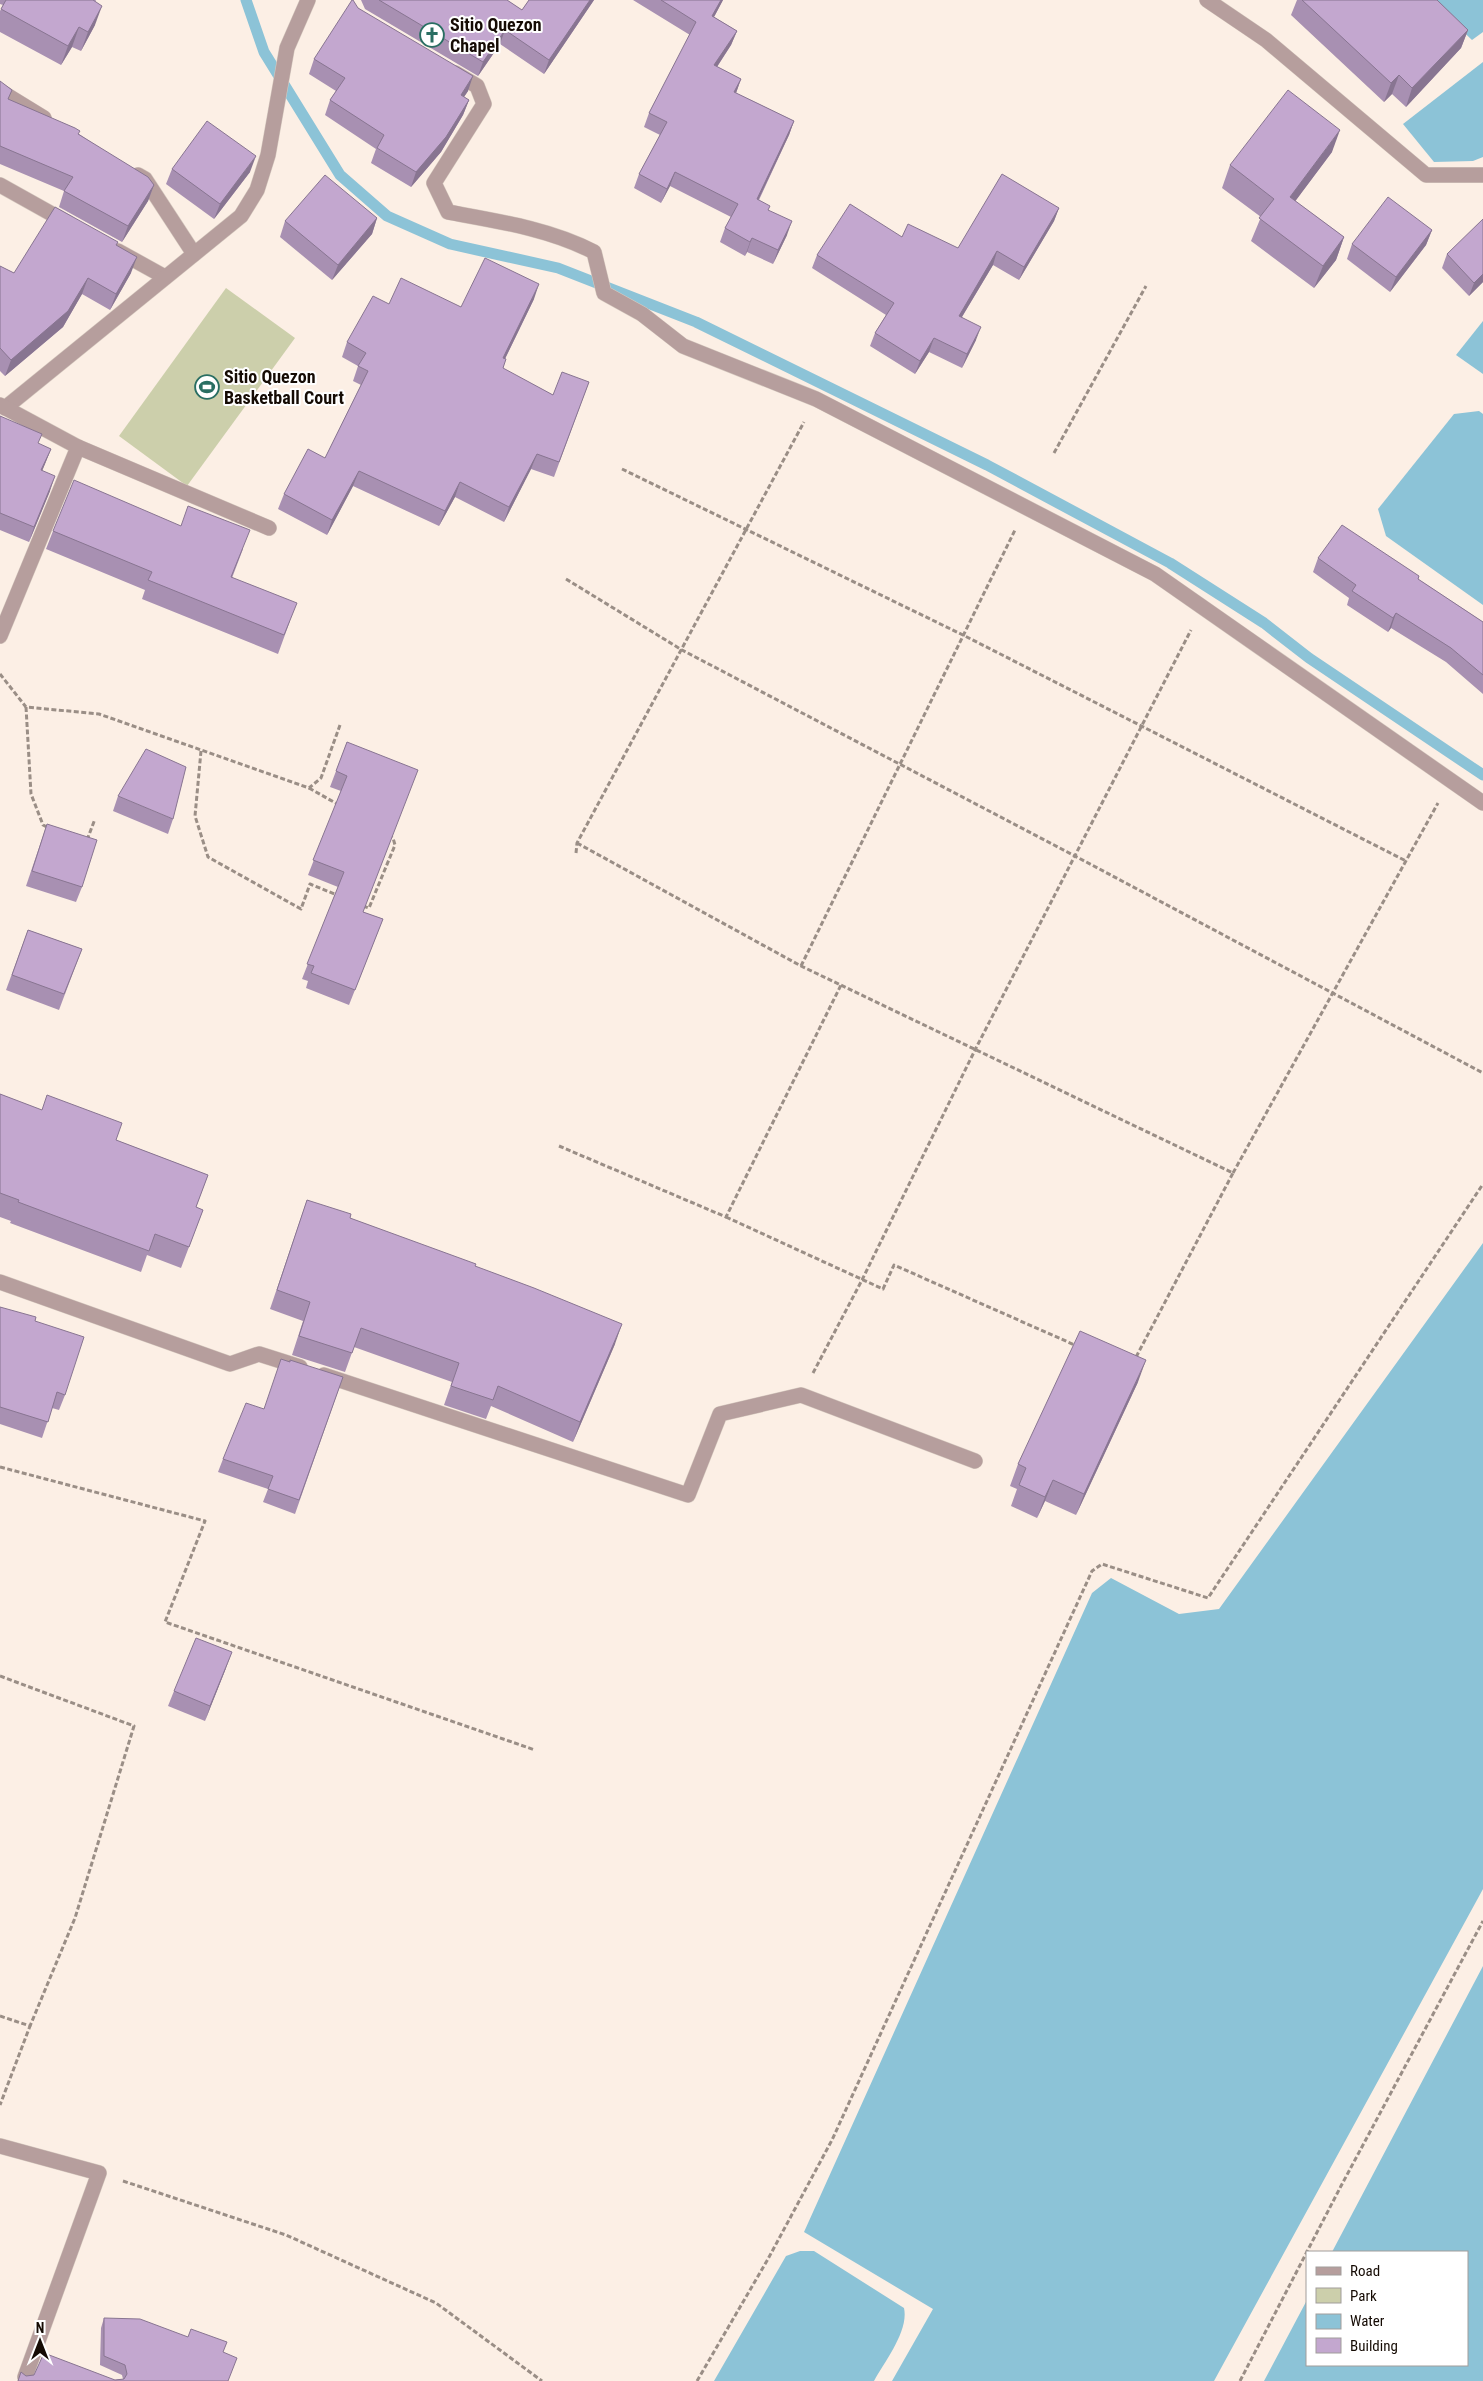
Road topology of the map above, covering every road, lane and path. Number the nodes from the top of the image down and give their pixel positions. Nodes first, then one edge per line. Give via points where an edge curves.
1 (308, 0) edge
2 (1208, 0) edge
3 (443, 66) edge
4 (0, 91) edge
5 (60, 128) edge
6 (128, 169) edge
7 (1483, 175) edge
8 (0, 185) edge
9 (78, 228) edge
10 (104, 243) edge
11 (194, 254) junction
12 (165, 277) junction
13 (1146, 286) dead end
14 (816, 399) junction
15 (2, 406) edge
16 (78, 447) junction
17 (1054, 452) dead end
18 (622, 469) dead end
19 (1026, 507) junction
20 (269, 528) dead end
21 (748, 530) junction
22 (566, 579) dead end
23 (1202, 607) junction
24 (0, 636) edge
25 (963, 636) junction
26 (682, 650) junction
27 (0, 674) edge
28 (26, 708) junction
29 (340, 725) dead end
30 (1141, 726) junction
31 (201, 750) junction
32 (900, 765) junction
33 (1450, 781) junction
34 (309, 788) junction
35 (1483, 803) edge
36 (344, 808) edge
37 (95, 819) dead end
38 (52, 829) edge
39 (385, 833) edge
40 (77, 839) edge
41 (577, 843) junction
42 (576, 853) dead end
43 (1075, 856) junction
44 (1406, 861) junction
45 (344, 898) edge
46 (361, 905) edge
47 (801, 966) junction
48 (841, 985) junction
49 (1333, 993) junction
50 (975, 1050) junction
51 (1483, 1073) edge
52 (559, 1146) dead end
53 (1233, 1173) junction
54 (1483, 1184) edge
55 (726, 1217) junction
56 (862, 1280) junction
57 (0, 1282) edge
58 (1084, 1350) edge
59 (1134, 1361) edge
60 (801, 1395) junction
61 (975, 1461) dead end
62 (0, 1467) edge
63 (0, 1676) edge
64 (535, 1750) dead end
65 (1483, 1921) edge
66 (0, 2016) edge
67 (30, 2026) junction
68 (0, 2105) edge
69 (0, 2146) edge
70 (99, 2173) junction
71 (1307, 2251) edge
72 (1306, 2254) edge
73 (25, 2378) edge
74 (542, 2381) edge
75 (697, 2381) edge
76 (1240, 2381) edge

1 - 11 street via 287,48 268,154 257,190 241,216
2 - 7 street via 1266,40 1426,175
3 - 14 street via 477,86 484,104 434,183 448,212 503,222 577,243 594,252 604,293 642,314 683,346
4 - 5 street
6 - 11 street via 145,179
8 - 9 street
10 - 12 street
11 - 12 street
12 - 15 street
13 - 17 path
14 - 19 street
14 - 21 path
15 - 16 street
16 - 20 street
16 - 24 street
18 - 21 path
19 - 23 street via 1156,574
19 - 25 path
21 - 25 path
21 - 26 path
22 - 26 path
23 - 30 path
23 - 33 street
25 - 30 path
25 - 32 path
26 - 32 path
26 - 41 path
27 - 28 path
28 - 31 path via 99,714
28 - 38 path via 31,794 43,826
29 - 34 path via 321,778
30 - 43 path
30 - 44 path
31 - 34 path
31 - 45 path via 196,816 208,857 301,909 310,884
32 - 43 path
32 - 47 path
33 - 35 street
33 - 44 path
34 - 36 path
37 - 40 path via 86,842
39 - 46 path via 394,838 395,845 369,908
41 - 42 path
41 - 47 path
43 - 49 path
43 - 50 path
44 - 49 path
47 - 48 path
48 - 50 path
48 - 55 path
49 - 51 path
49 - 53 path
50 - 53 path
50 - 56 path
52 - 55 path
53 - 59 path
54 - 75 path via 1208,1598 1102,1564 1092,1571 832,2140
55 - 56 path
56 - 58 path via 883,1289 894,1265
56 - 60 path
57 - 60 street via 230,1364 259,1354 688,1495 720,1414
60 - 61 street
62 - 64 path via 205,1521 165,1622
63 - 67 path via 134,1726 75,1918
65 - 71 path
66 - 67 path
67 - 68 path
69 - 70 street
70 - 73 street via 40,2353
70 - 74 path via 286,2235 436,2303
72 - 76 path

